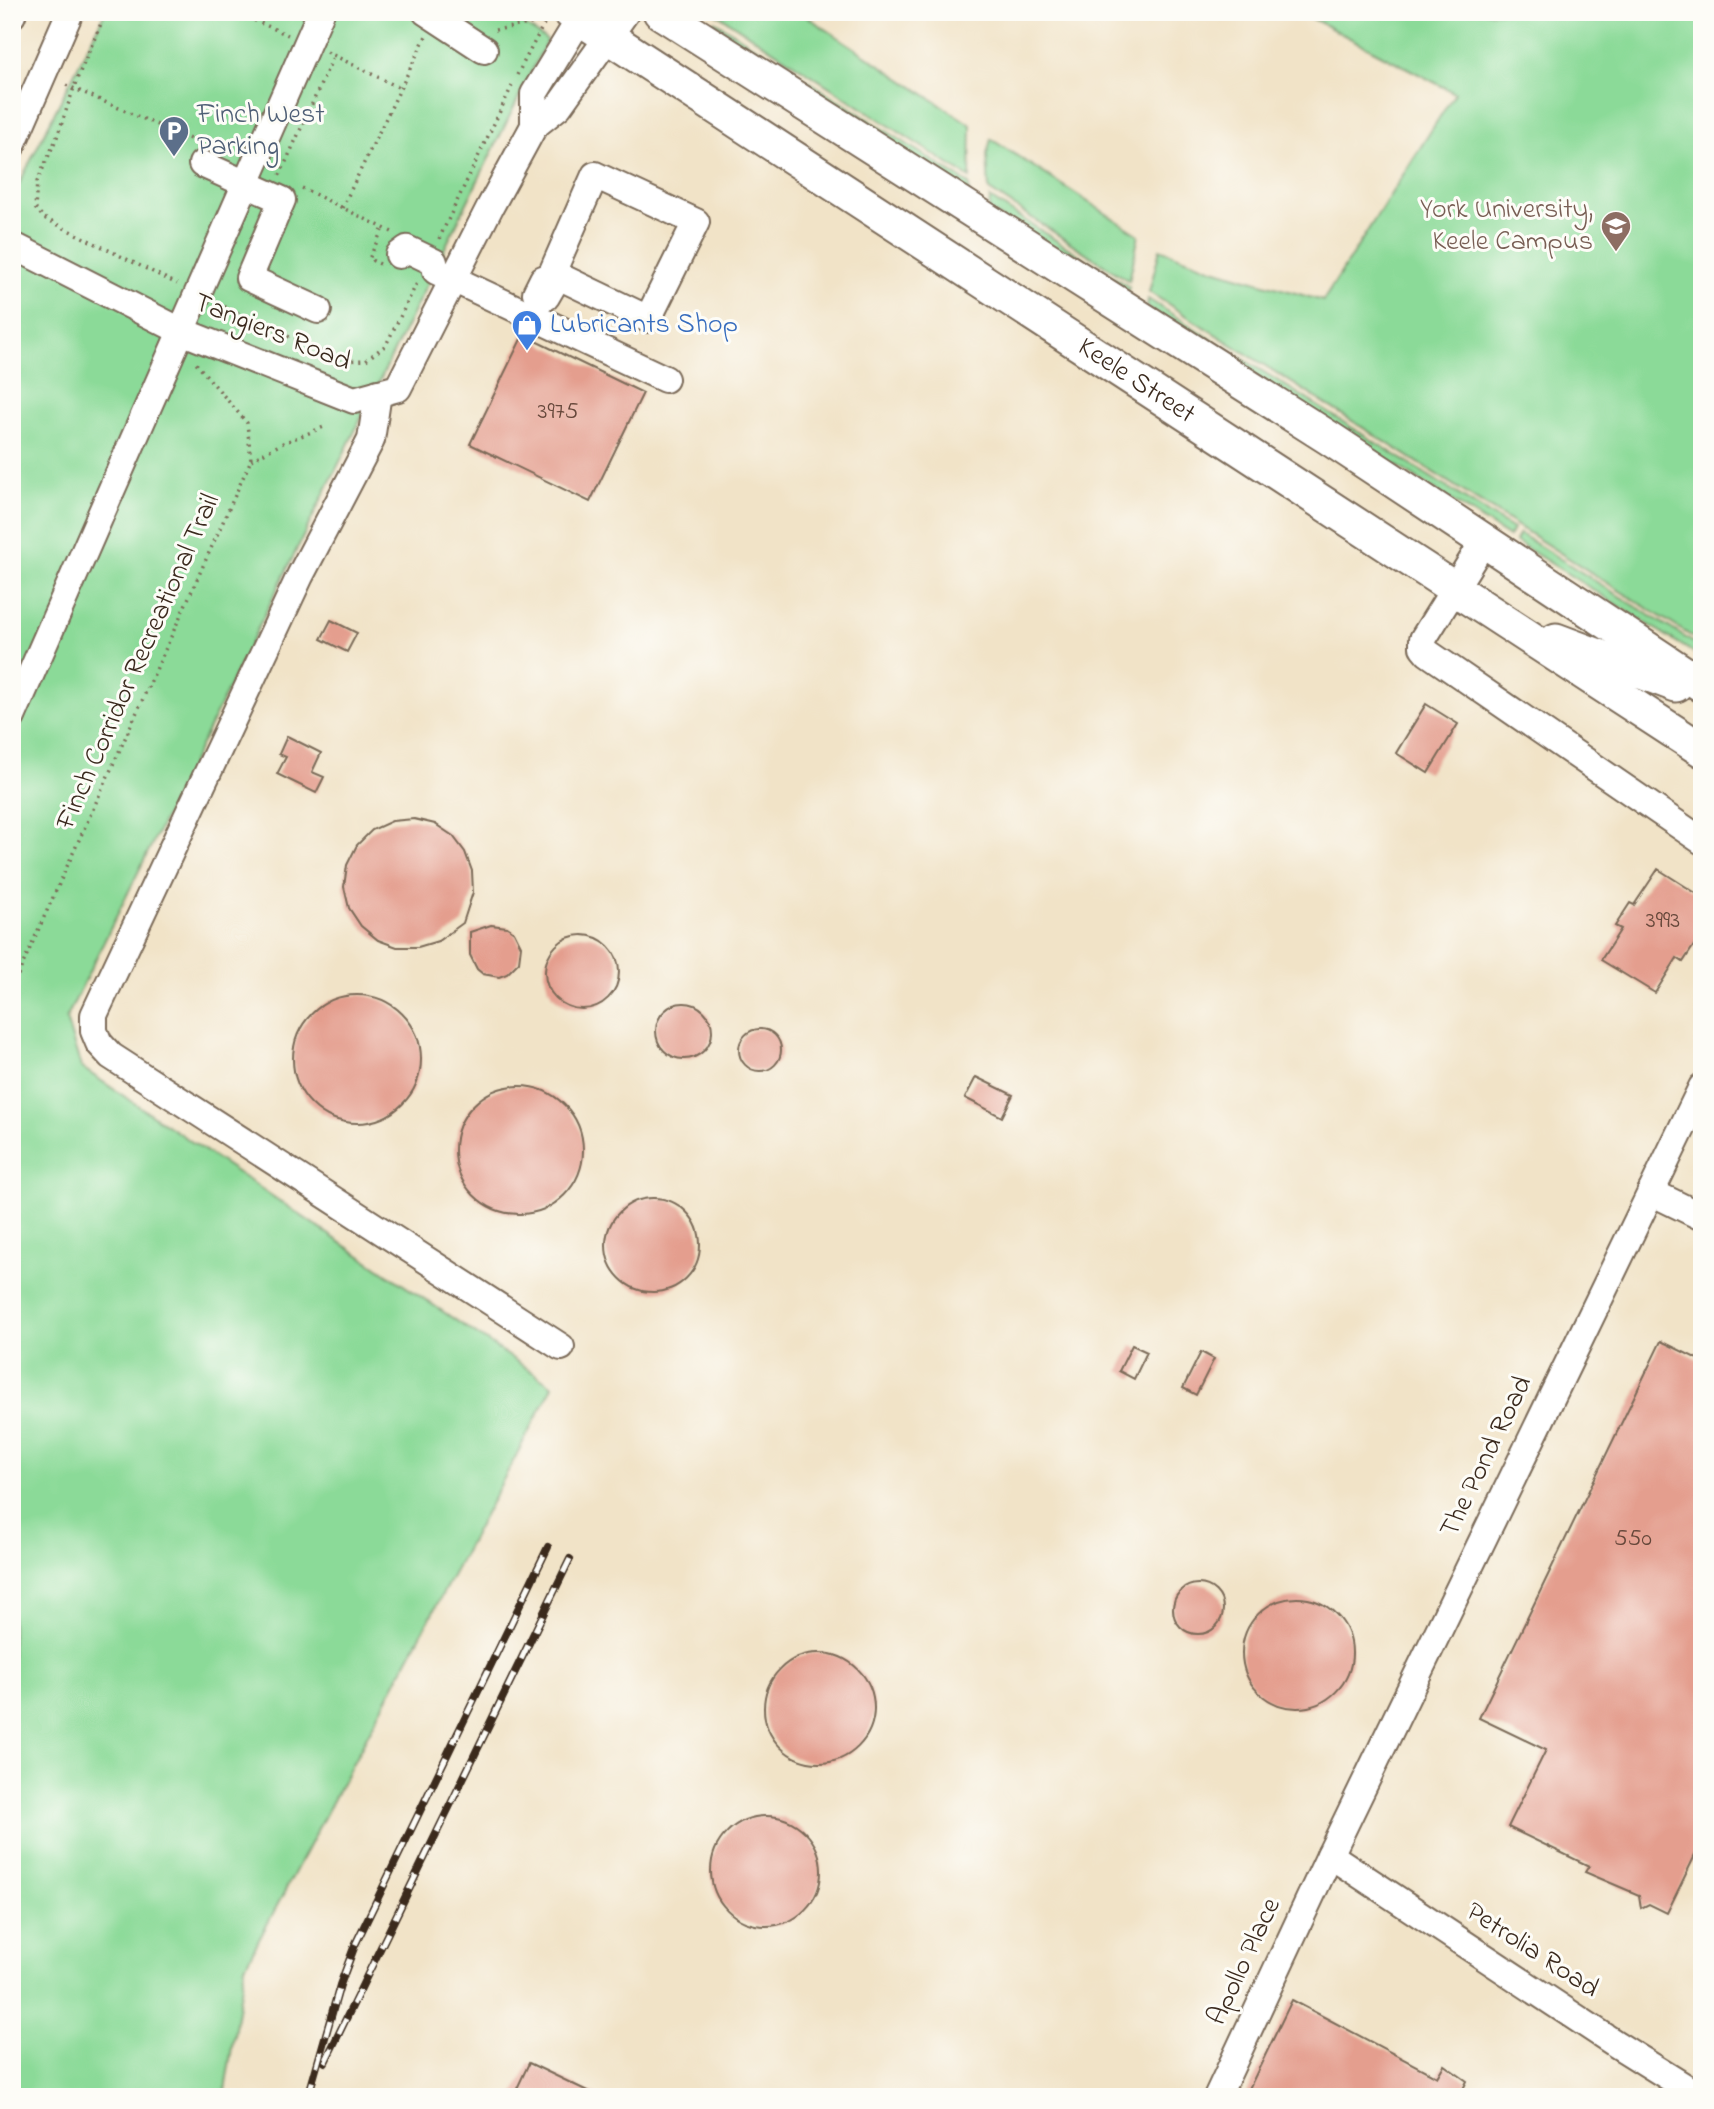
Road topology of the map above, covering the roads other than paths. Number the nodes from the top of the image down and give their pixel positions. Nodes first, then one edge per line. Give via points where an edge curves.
1 (70, 12) edge
2 (321, 12) edge
3 (660, 12) edge
4 (570, 16) edge
5 (427, 22) edge
6 (617, 24) edge
7 (479, 47) road end
8 (534, 126) junction
9 (12, 145) edge
10 (202, 164) dead end
11 (245, 182) junction
12 (12, 245) edge
13 (393, 252) dead end
14 (436, 269) junction
15 (551, 274) junction
16 (535, 307) junction
17 (318, 310) dead end
18 (181, 331) junction
19 (665, 379) dead end
20 (378, 393) junction
21 (1484, 541) junction
22 (1453, 588) junction
23 (1510, 625) junction
24 (1702, 685) edge
25 (1702, 699) edge
26 (12, 717) edge
27 (1702, 750) edge
28 (1702, 841) edge
29 (1702, 1087) edge
30 (1651, 1192) junction
31 (1702, 1217) edge
32 (561, 1347) dead end
33 (1329, 1855) junction
34 (1217, 2097) edge
35 (1701, 2097) edge

1 - 9 street
2 - 11 street
3 - 21 main road, Keele Street
4 - 6 main road, Keele Street
4 - 8 street, Tangiers Road via 534,94
5 - 7 street
6 - 8 street, Tangiers Road via 559,106
6 - 22 main road, Keele Street
8 - 14 street, Tangiers Road
10 - 11 street
11 - 17 street via 282,200 249,278
11 - 18 street
12 - 18 street, Tangiers Road
13 - 14 street via 407,249 434,262
14 - 16 street
14 - 20 street, Tangiers Road via 398,388
15 - 15 street via 595,174 696,222 648,319
15 - 16 street via 553,285
16 - 19 street
18 - 20 street, Tangiers Road via 354,400
18 - 26 street
20 - 32 street via 371,440 300,576 123,951 94,1015 94,1031 111,1056
21 - 22 street
21 - 24 main road, Keele Street
22 - 23 main road, Keele Street
22 - 28 street via 1423,639 1427,653
23 - 25 main road via 1588,650
23 - 27 main road, Keele Street
29 - 30 street, The Pond Road
30 - 31 street
30 - 33 street, The Pond Road
33 - 34 street, Apollo Place
33 - 35 street, Petrolia Road

